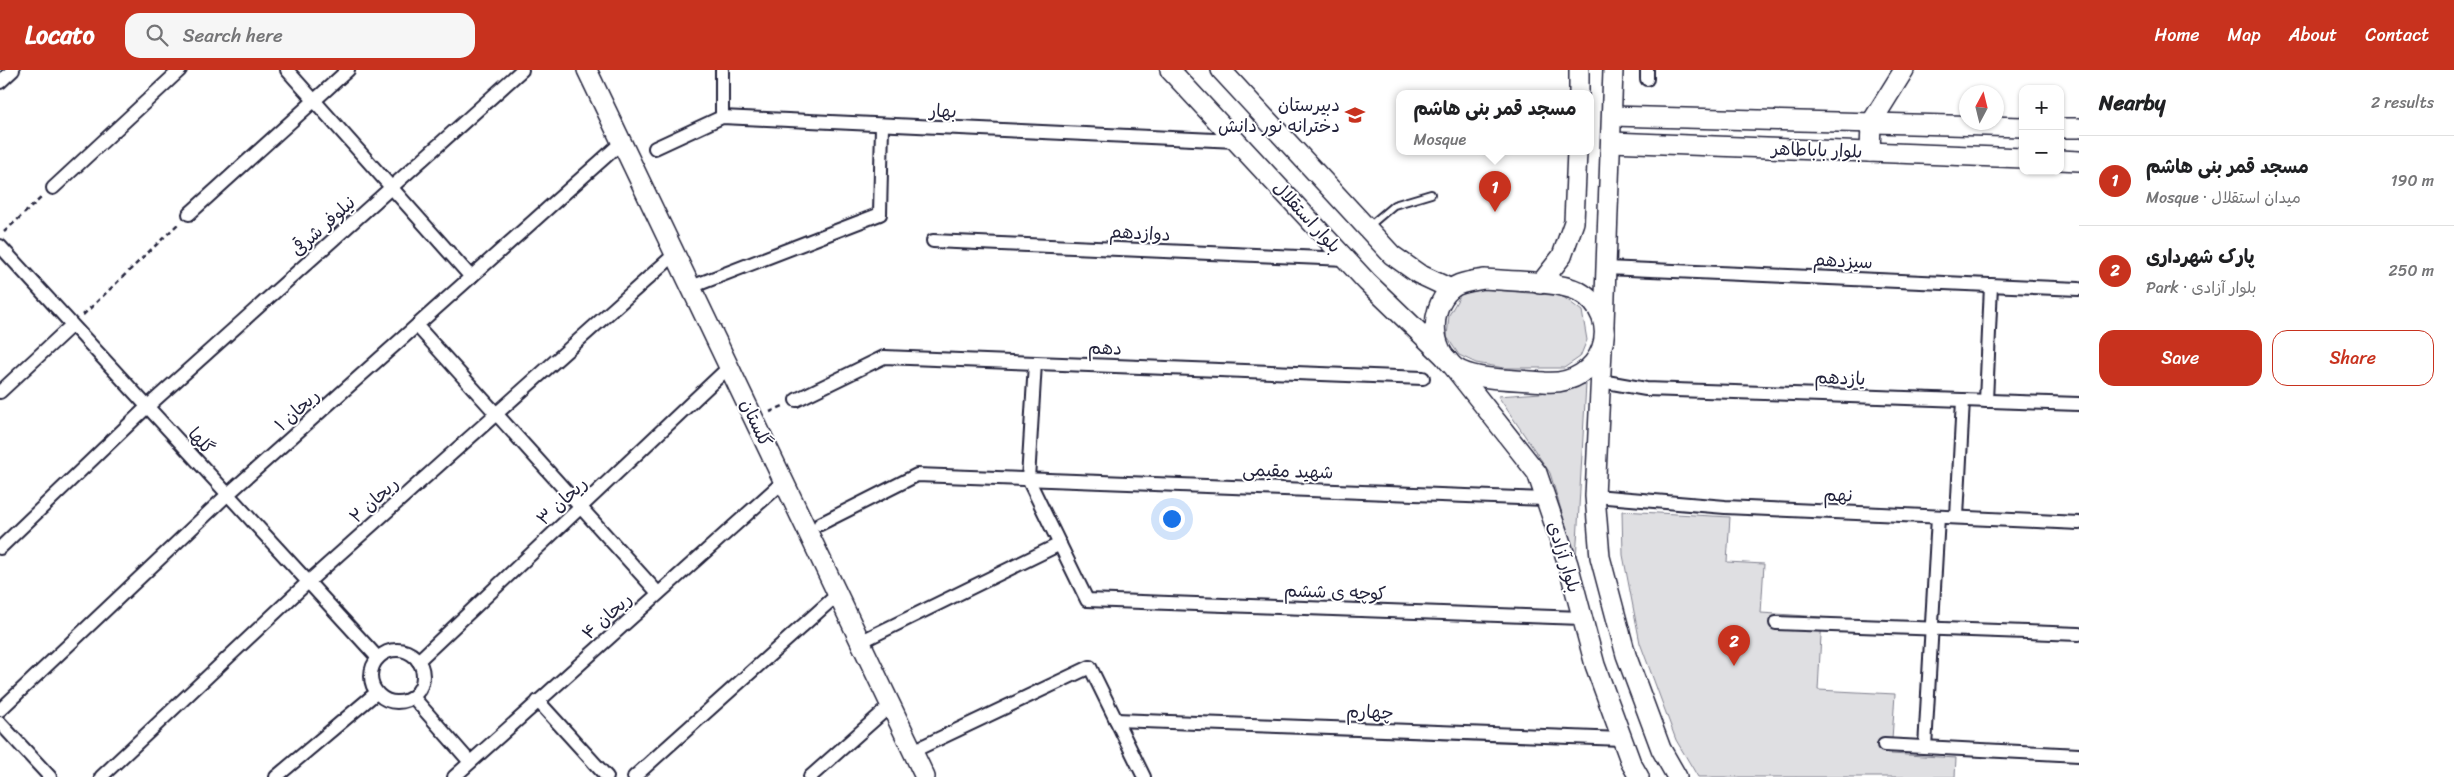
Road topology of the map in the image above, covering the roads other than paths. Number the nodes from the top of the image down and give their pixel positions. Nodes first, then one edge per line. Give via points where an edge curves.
1 (13, 70) edge
2 (180, 70) edge
3 (286, 70) edge
4 (348, 70) edge
5 (522, 70) edge
6 (587, 70) edge
7 (722, 70) edge
8 (1170, 70) edge
9 (1221, 70) edge
10 (1579, 70) edge
11 (1613, 70) edge
12 (1904, 70) edge
13 (0, 82) edge
14 (1579, 90) edge
15 (314, 101) junction
16 (1612, 116) junction
17 (722, 117) junction
18 (1871, 123) junction
19 (882, 126) junction
20 (2019, 127) edge
21 (2064, 128) edge
22 (2079, 128) edge
23 (1236, 141) junction
24 (622, 142) junction
25 (1611, 142) junction
26 (655, 148) dead end
27 (1870, 152) junction
28 (1576, 155) edge
29 (2019, 158) edge
30 (2064, 160) edge
31 (2079, 161) edge
32 (53, 188) road end
33 (392, 188) junction
34 (1431, 194) dead end
35 (189, 214) road end
36 (1367, 228) junction
37 (933, 241) dead end
38 (0, 246) edge
39 (675, 254) junction
40 (1346, 259) junction
41 (1606, 268) junction
42 (471, 277) junction
43 (1540, 284) junction
44 (1990, 285) junction
45 (691, 287) junction
46 (1451, 289) junction
47 (2079, 289) edge
48 (72, 325) junction
49 (417, 326) junction
50 (1603, 338) junction
51 (1448, 360) junction
52 (1035, 363) junction
53 (729, 367) junction
54 (1424, 378) dead end
55 (1601, 381) junction
56 (0, 392) edge
57 (796, 400) road end
58 (1963, 400) junction
59 (1986, 401) junction
60 (2079, 404) edge
61 (147, 408) junction
62 (496, 414) junction
63 (1028, 479) junction
64 (784, 481) junction
65 (228, 495) junction
66 (1595, 496) junction
67 (1546, 499) junction
68 (581, 507) junction
69 (1938, 517) junction
70 (1957, 517) junction
71 (2079, 523) edge
72 (820, 524) dead end
73 (1060, 544) junction
74 (0, 548) edge
75 (308, 583) junction
76 (658, 594) junction
77 (838, 594) junction
78 (1582, 618) junction
79 (1776, 623) dead end
80 (1931, 629) junction
81 (2079, 634) edge
82 (860, 642) junction
83 (378, 658) junction
84 (418, 661) junction
85 (376, 693) junction
86 (412, 698) junction
87 (538, 701) junction
88 (891, 705) junction
89 (0, 710) edge
90 (1116, 720) junction
91 (0, 723) edge
92 (1622, 739) junction
93 (1884, 746) dead end
94 (1925, 747) junction
95 (913, 751) junction
96 (2079, 754) edge
97 (470, 762) junction
98 (1140, 776) edge
99 (50, 777) edge
100 (101, 777) edge
101 (276, 777) edge
102 (454, 777) edge
103 (607, 777) edge
104 (634, 777) edge
105 (810, 777) edge
106 (925, 777) edge
107 (1639, 777) edge
108 (1676, 777) edge

1 - 13 street
2 - 32 street
3 - 15 street
4 - 15 street
5 - 33 street, نیلوفر شرقی
6 - 24 main road, گلستان
7 - 17 street
8 - 23 main road, بلوار استقلال
9 - 36 main road, بلوار استقلال
10 - 14 main road
11 - 16 main road, بلوار آزادی
12 - 18 main road
15 - 33 street
15 - 35 street
16 - 18 main road, بلوار باباطاهر
16 - 25 main road, بلوار آزادی
17 - 19 street, بهار
17 - 26 street, بهار
18 - 20 main road, بلوار باباطاهر
18 - 27 main road
19 - 23 street, بهار
19 - 45 street via 880,214
21 - 22 main road
23 - 40 main road, بلوار استقلال
24 - 39 main road, گلستان
24 - 42 street, ریحان ۱
25 - 27 main road, بلوار باباطاهر
25 - 41 main road, بلوار آزادی
27 - 29 main road, بلوار باباطاهر
28 - 43 main road via 1574,222 1562,256
30 - 31 main road
33 - 42 street
33 - 61 street, نیلوفر شرقی
34 - 36 lane via 1394,205
36 - 46 main road, بلوار استقلال via 1392,255 1419,274
37 - 40 street, دوازدهم
38 - 48 street, گلها
39 - 45 main road, گلستان
39 - 62 street, ریحان ۲
40 - 51 main road, بلوار استقلال
41 - 44 street, سیزدهم
41 - 50 main road, بلوار آزادی
42 - 49 street, ریحان ۱
43 - 46 main road via 1484,279
43 - 50 main road via 1577,291 1590,300 1600,314
44 - 47 street, سیزدهم
44 - 59 street
45 - 53 main road, گلستان
46 - 51 main road via 1436,316 1435,331 1439,347
48 - 56 street
48 - 61 street, گلها
49 - 62 street
49 - 65 street, ریحان ۱
50 - 51 main road via 1596,362 1569,380 1553,382 1475,376
50 - 55 main road, بلوار آزادی
51 - 67 main road, بلوار آزادی via 1537,474
52 - 54 street, دهم
52 - 57 street, دهم via 884,358
52 - 63 street
53 - 64 main road, گلستان
53 - 68 street, ریحان ۳
55 - 58 street, یازدهم via 1646,389
55 - 66 main road, بلوار آزادی
58 - 59 street, یازدهم
58 - 70 street
59 - 60 street, یازدهم
61 - 65 street, گلها
61 - 74 street, نیلوفر شرقی
62 - 68 street
62 - 75 street, ریحان ۲
63 - 67 street, شهید مقیمی
63 - 72 street, شهید مقیمی via 917,475
63 - 73 street
64 - 76 street, ریحان ۴
64 - 77 main road, گلستان
65 - 75 street, گلها
65 - 89 street, ریحان ۱
66 - 69 street, نهم via 1725,508
66 - 108 main road, بلوار آزادی via 1600,557 1626,654 1661,749
67 - 78 main road, بلوار آزادی
68 - 76 street
68 - 84 street, ریحان ۳
69 - 70 street, نهم
69 - 80 street
70 - 71 street, نهم
73 - 78 street, کوچه ی ششم via 1087,600
73 - 82 street
75 - 83 street, گلها
75 - 100 street, ریحان ۲
76 - 87 street, ریحان ۴
77 - 82 main road, گلستان
77 - 104 street
78 - 92 main road, بلوار آزادی via 1594,664
79 - 80 street
80 - 81 street
80 - 94 street
82 - 88 main road, گلستان
83 - 84 street via 398,650
83 - 85 street via 371,672
84 - 86 street via 423,676 418,692
85 - 86 street via 389,702
85 - 101 street
86 - 97 street
87 - 97 street, ریحان ۴
87 - 103 street
88 - 95 main road, گلستان
88 - 105 street
90 - 92 street, چهارم
90 - 95 street via 1090,667
90 - 98 street
91 - 99 street
92 - 107 main road, بلوار آزادی
93 - 94 street
94 - 96 street
95 - 106 main road, گلستان
97 - 102 street, ریحان ۴

